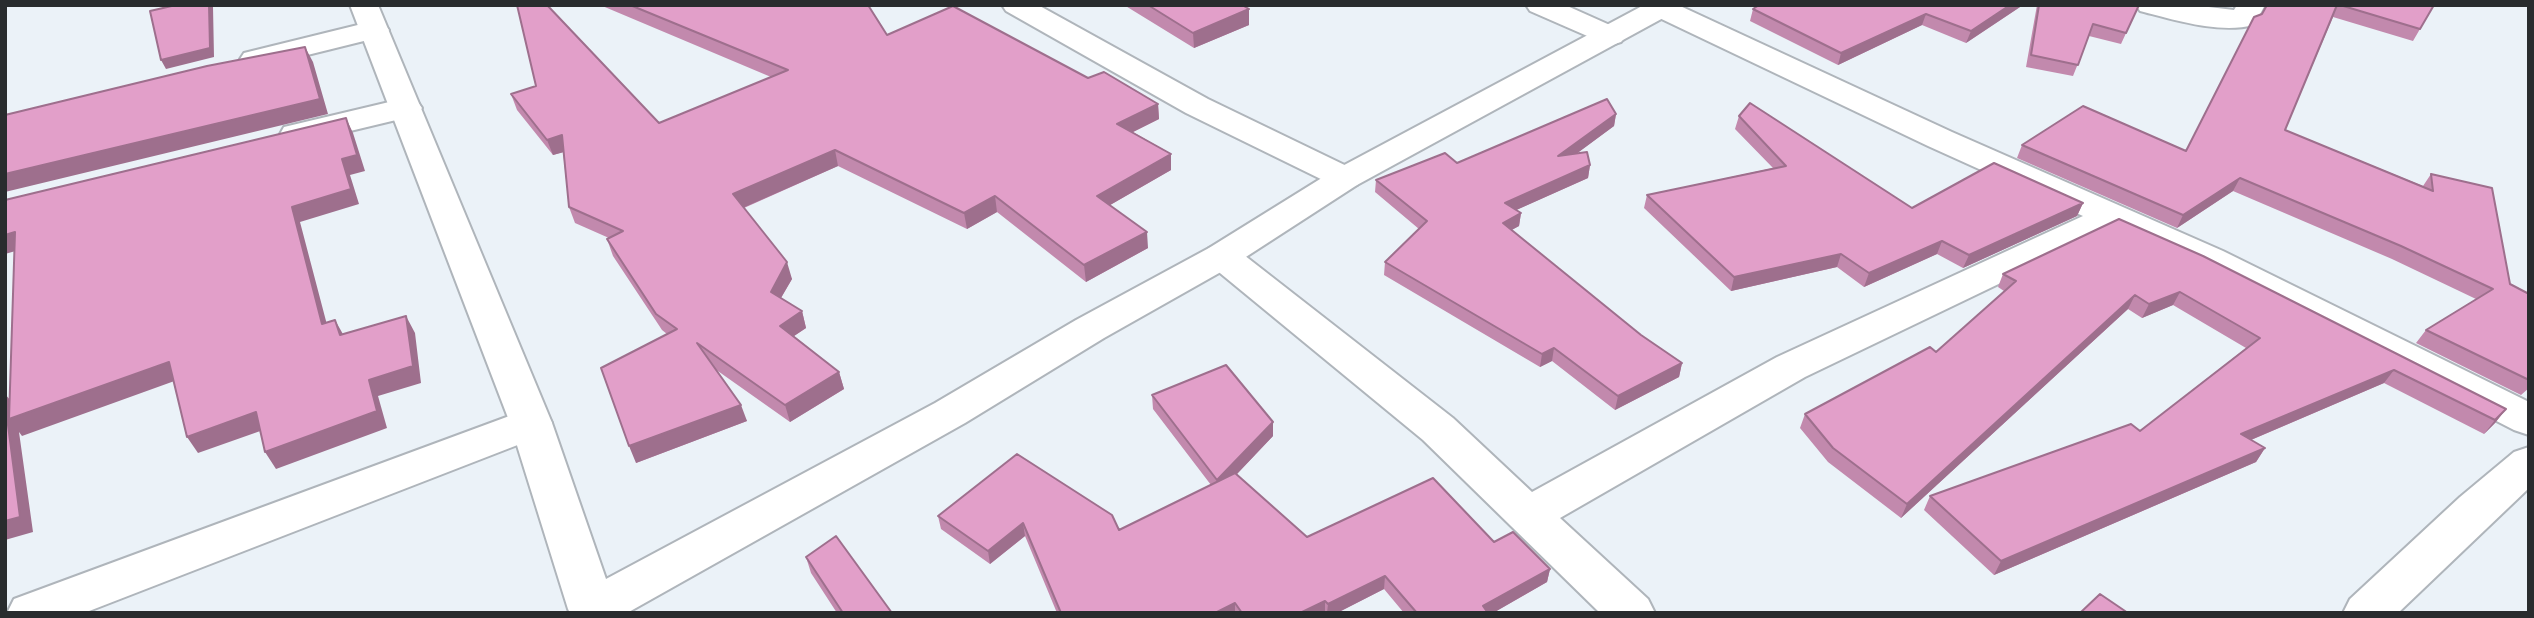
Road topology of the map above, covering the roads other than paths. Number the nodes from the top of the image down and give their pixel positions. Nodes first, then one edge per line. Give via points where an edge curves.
1 (1016, 5) edge
2 (1540, 5) edge
3 (2150, 5) edge
4 (2251, 5) edge
5 (1663, 7) edge
6 (369, 18) edge
7 (1611, 36) junction
8 (229, 66) edge
9 (406, 108) junction
10 (272, 140) edge
11 (1345, 177) junction
12 (2114, 215) junction
13 (1222, 256) junction
14 (2529, 420) edge
15 (531, 423) junction
16 (2529, 463) edge
17 (1530, 514) junction
18 (593, 611) edge
19 (31, 613) edge
20 (1631, 613) edge
21 (2367, 613) edge

1 - 11 street via 1197,106
2 - 7 street
3 - 4 street via 2244,19
5 - 7 street
5 - 12 street via 1940,139
6 - 8 street
6 - 9 street
7 - 11 street
9 - 10 street
9 - 15 street
11 - 13 street
12 - 14 street
12 - 17 street via 1791,367
13 - 17 street via 1437,429
13 - 18 street
15 - 18 street
15 - 19 street
16 - 21 street
17 - 20 street

